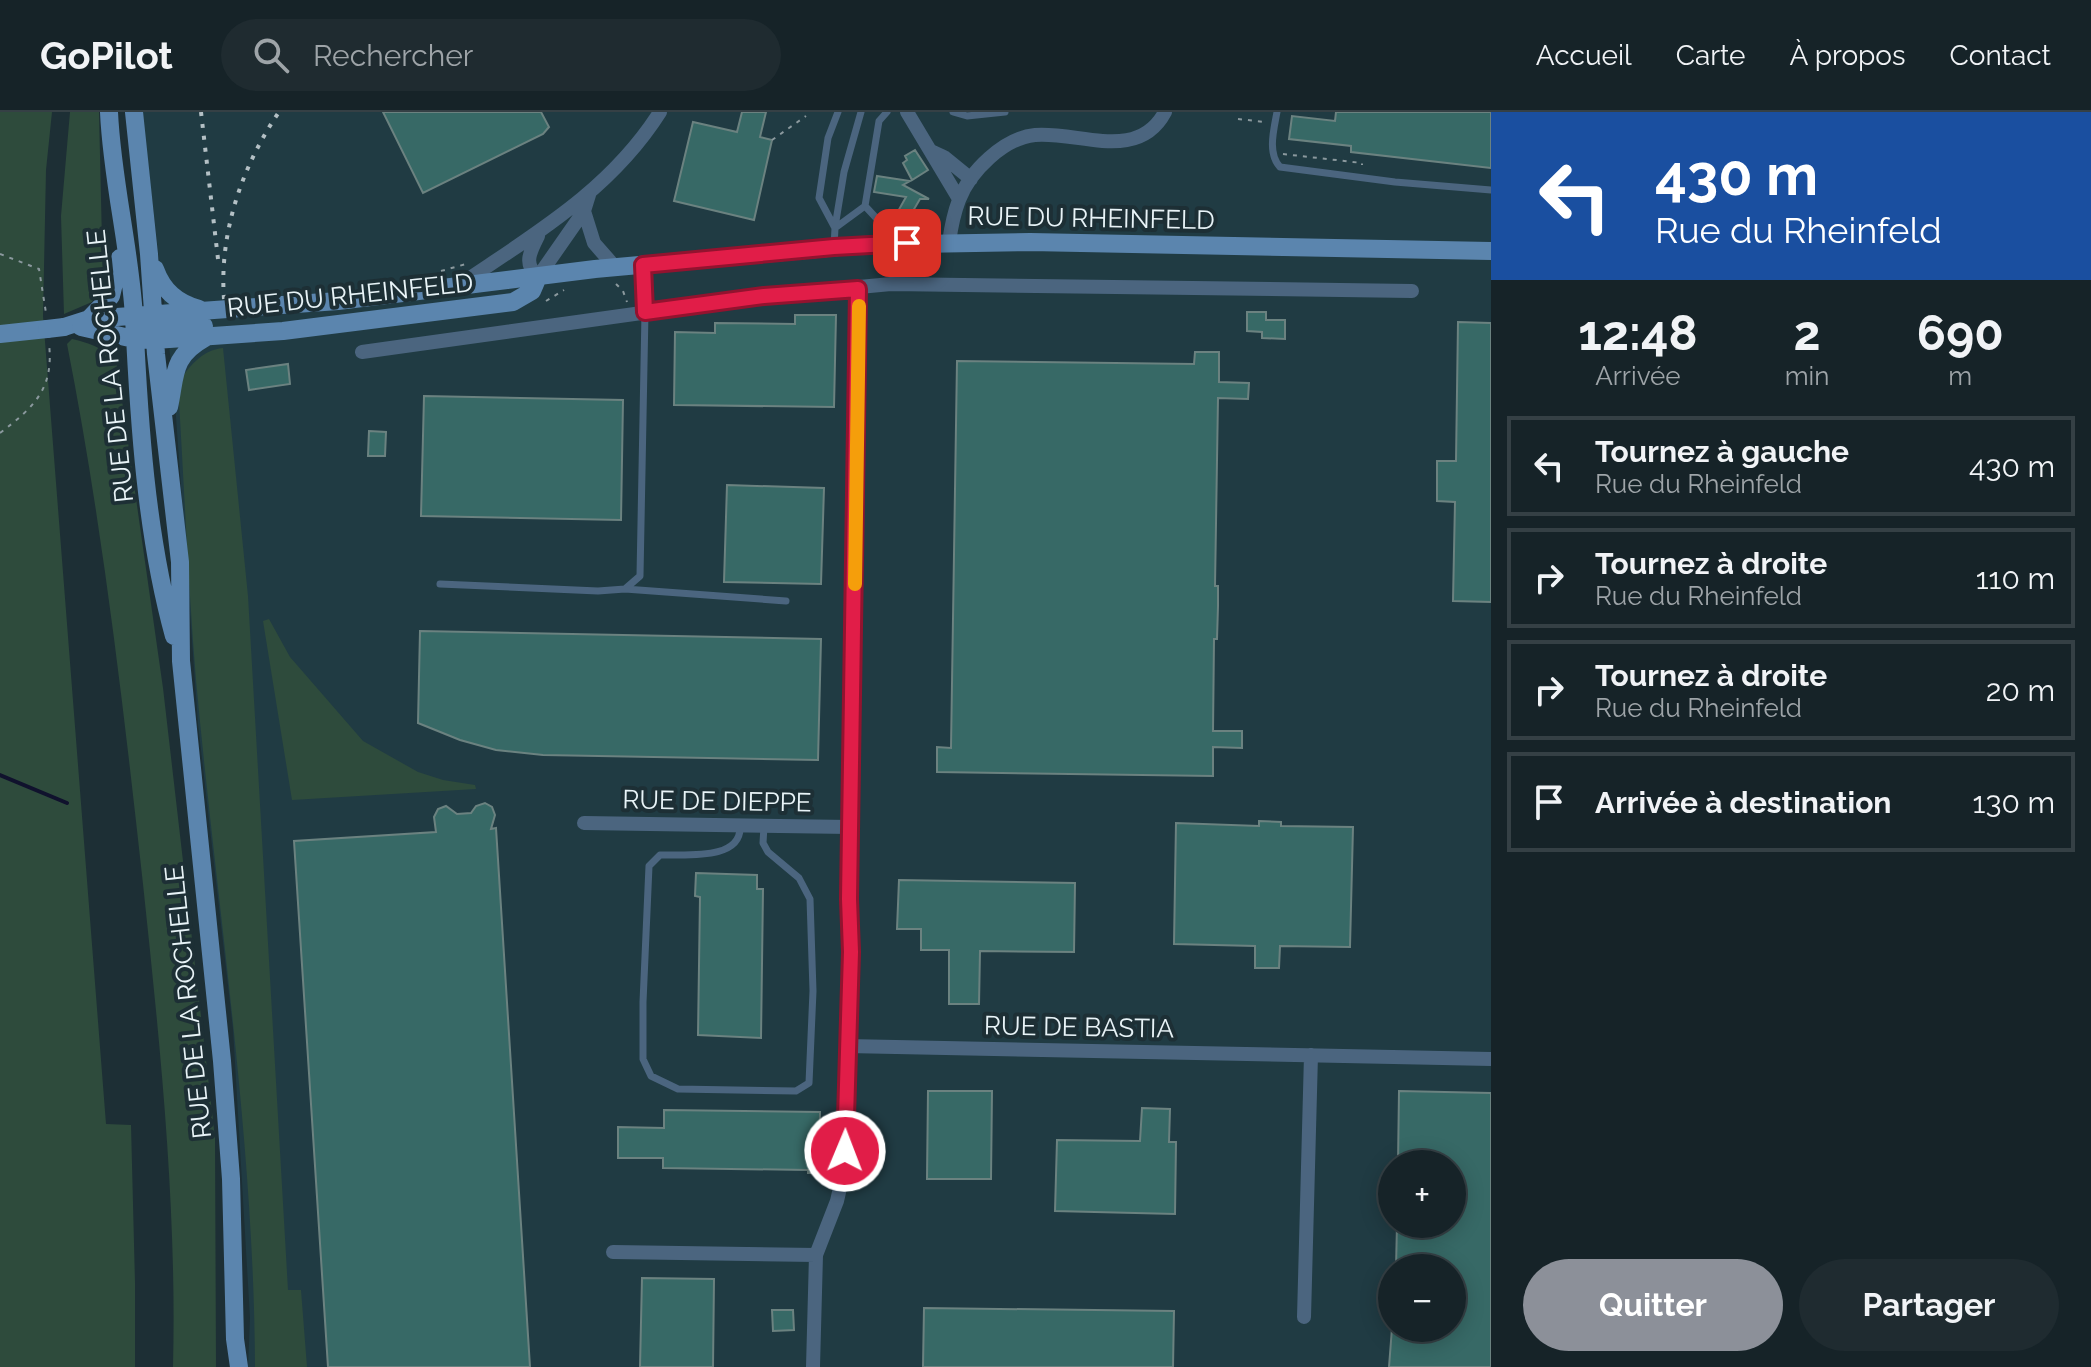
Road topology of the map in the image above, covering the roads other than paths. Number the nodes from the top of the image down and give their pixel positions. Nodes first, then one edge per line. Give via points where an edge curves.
1 (109, 112) edge
2 (134, 112) edge
3 (660, 112) edge
4 (838, 112) edge
5 (861, 112) edge
6 (887, 112) edge
7 (907, 112) edge
8 (953, 112) edge
9 (1005, 112) edge
10 (1165, 112) edge
11 (1277, 112) edge
12 (987, 113) edge
13 (931, 151) junction
14 (971, 179) junction
15 (1491, 190) edge
16 (589, 195) junction
17 (959, 199) junction
18 (865, 206) junction
19 (584, 211) junction
20 (835, 228) junction
21 (540, 232) junction
22 (123, 235) junction
23 (949, 242) junction
24 (880, 244) junction
25 (834, 247) junction
26 (1491, 251) edge
27 (149, 254) junction
28 (643, 265) junction
29 (615, 267) junction
30 (538, 277) junction
31 (458, 286) junction
32 (858, 289) junction
33 (1412, 291) dead end
34 (338, 301) junction
35 (209, 312) junction
36 (645, 312) junction
37 (134, 317) junction
38 (89, 319) junction
39 (55, 327) junction
40 (155, 328) junction
41 (0, 334) edge
42 (207, 337) junction
43 (134, 339) junction
44 (362, 352) dead end
45 (165, 427) junction
46 (440, 584) dead end
47 (625, 589) junction
48 (786, 601) dead end
49 (181, 661) junction
50 (584, 823) dead end
51 (740, 826) junction
52 (764, 826) junction
53 (850, 827) junction
54 (847, 1046) junction
55 (1311, 1055) junction
56 (1491, 1059) edge
57 (613, 1252) dead end
58 (816, 1255) junction
59 (1304, 1317) dead end
60 (235, 1339) junction
61 (228, 1367) edge
62 (239, 1367) edge
63 (813, 1367) edge

1 - 22 street, RUE DE LA ROCHELLE
2 - 27 street, RUE DE LA ROCHELLE
3 - 16 street
4 - 20 lane via 828,138 819,198
5 - 20 lane
6 - 18 lane via 879,121
7 - 13 street
8 - 12 lane
9 - 12 lane
10 - 14 street via 1149,130 1119,142 1049,135 1014,141
11 - 15 lane via 1273,160 1280,167
13 - 14 street
13 - 17 street
14 - 17 street
16 - 19 street
16 - 21 street
17 - 23 street
18 - 20 lane
18 - 24 lane via 879,221
19 - 29 street via 594,243
19 - 30 street
20 - 25 lane
21 - 30 street via 528,259
21 - 31 street
22 - 37 street, RUE DE LA ROCHELLE
22 - 38 street via 111,296
23 - 24 street, RUE DU RHEINFELD
23 - 26 street, RUE DU RHEINFELD
24 - 25 street, RUE DU RHEINFELD
25 - 28 street, RUE DU RHEINFELD
27 - 35 street via 175,299
27 - 40 street, RUE DE LA ROCHELLE
28 - 29 street, RUE DU RHEINFELD
28 - 36 street
29 - 30 street, RUE DU RHEINFELD
30 - 31 street, RUE DU RHEINFELD
30 - 42 street, RUE DU RHEINFELD via 525,297 504,304
31 - 34 street, RUE DU RHEINFELD
32 - 33 street, RUE DU RHEINFELD via 891,284
32 - 36 street, RUE DU RHEINFELD
32 - 53 street
34 - 35 street, RUE DU RHEINFELD
34 - 40 street, RUE DU RHEINFELD via 283,318
35 - 40 street, RUE DU RHEINFELD
36 - 44 street, RUE DU RHEINFELD
36 - 47 lane via 640,576
37 - 38 street, RUE DU RHEINFELD
37 - 40 street, RUE DU RHEINFELD
37 - 43 street, RUE DE LA ROCHELLE
38 - 39 street
39 - 41 street
39 - 43 street
40 - 42 street, RUE DU RHEINFELD
40 - 43 street
40 - 45 street, RUE DE LA ROCHELLE
42 - 45 street via 176,366
43 - 49 street, RUE DE LA ROCHELLE via 158,559
45 - 49 street, RUE DE LA ROCHELLE via 180,562
46 - 47 lane
47 - 48 lane
49 - 60 street, RUE DE LA ROCHELLE via 231,1179
50 - 51 street, RUE DE DIEPPE
51 - 52 street, RUE DE DIEPPE
51 - 52 lane via 741,836 733,846 660,855 649,866 643,1059 651,1076 678,1089 796,1091 809,1083 810,899 799,878 768,852
52 - 53 street, RUE DE DIEPPE
53 - 54 street
54 - 55 street, RUE DE BASTIA
54 - 58 street via 842,1179
55 - 56 street, RUE DE BASTIA
55 - 59 street
57 - 58 street
58 - 63 street
60 - 61 street, RUE DE LA ROCHELLE
60 - 62 street, RUE DE LA ROCHELLE

